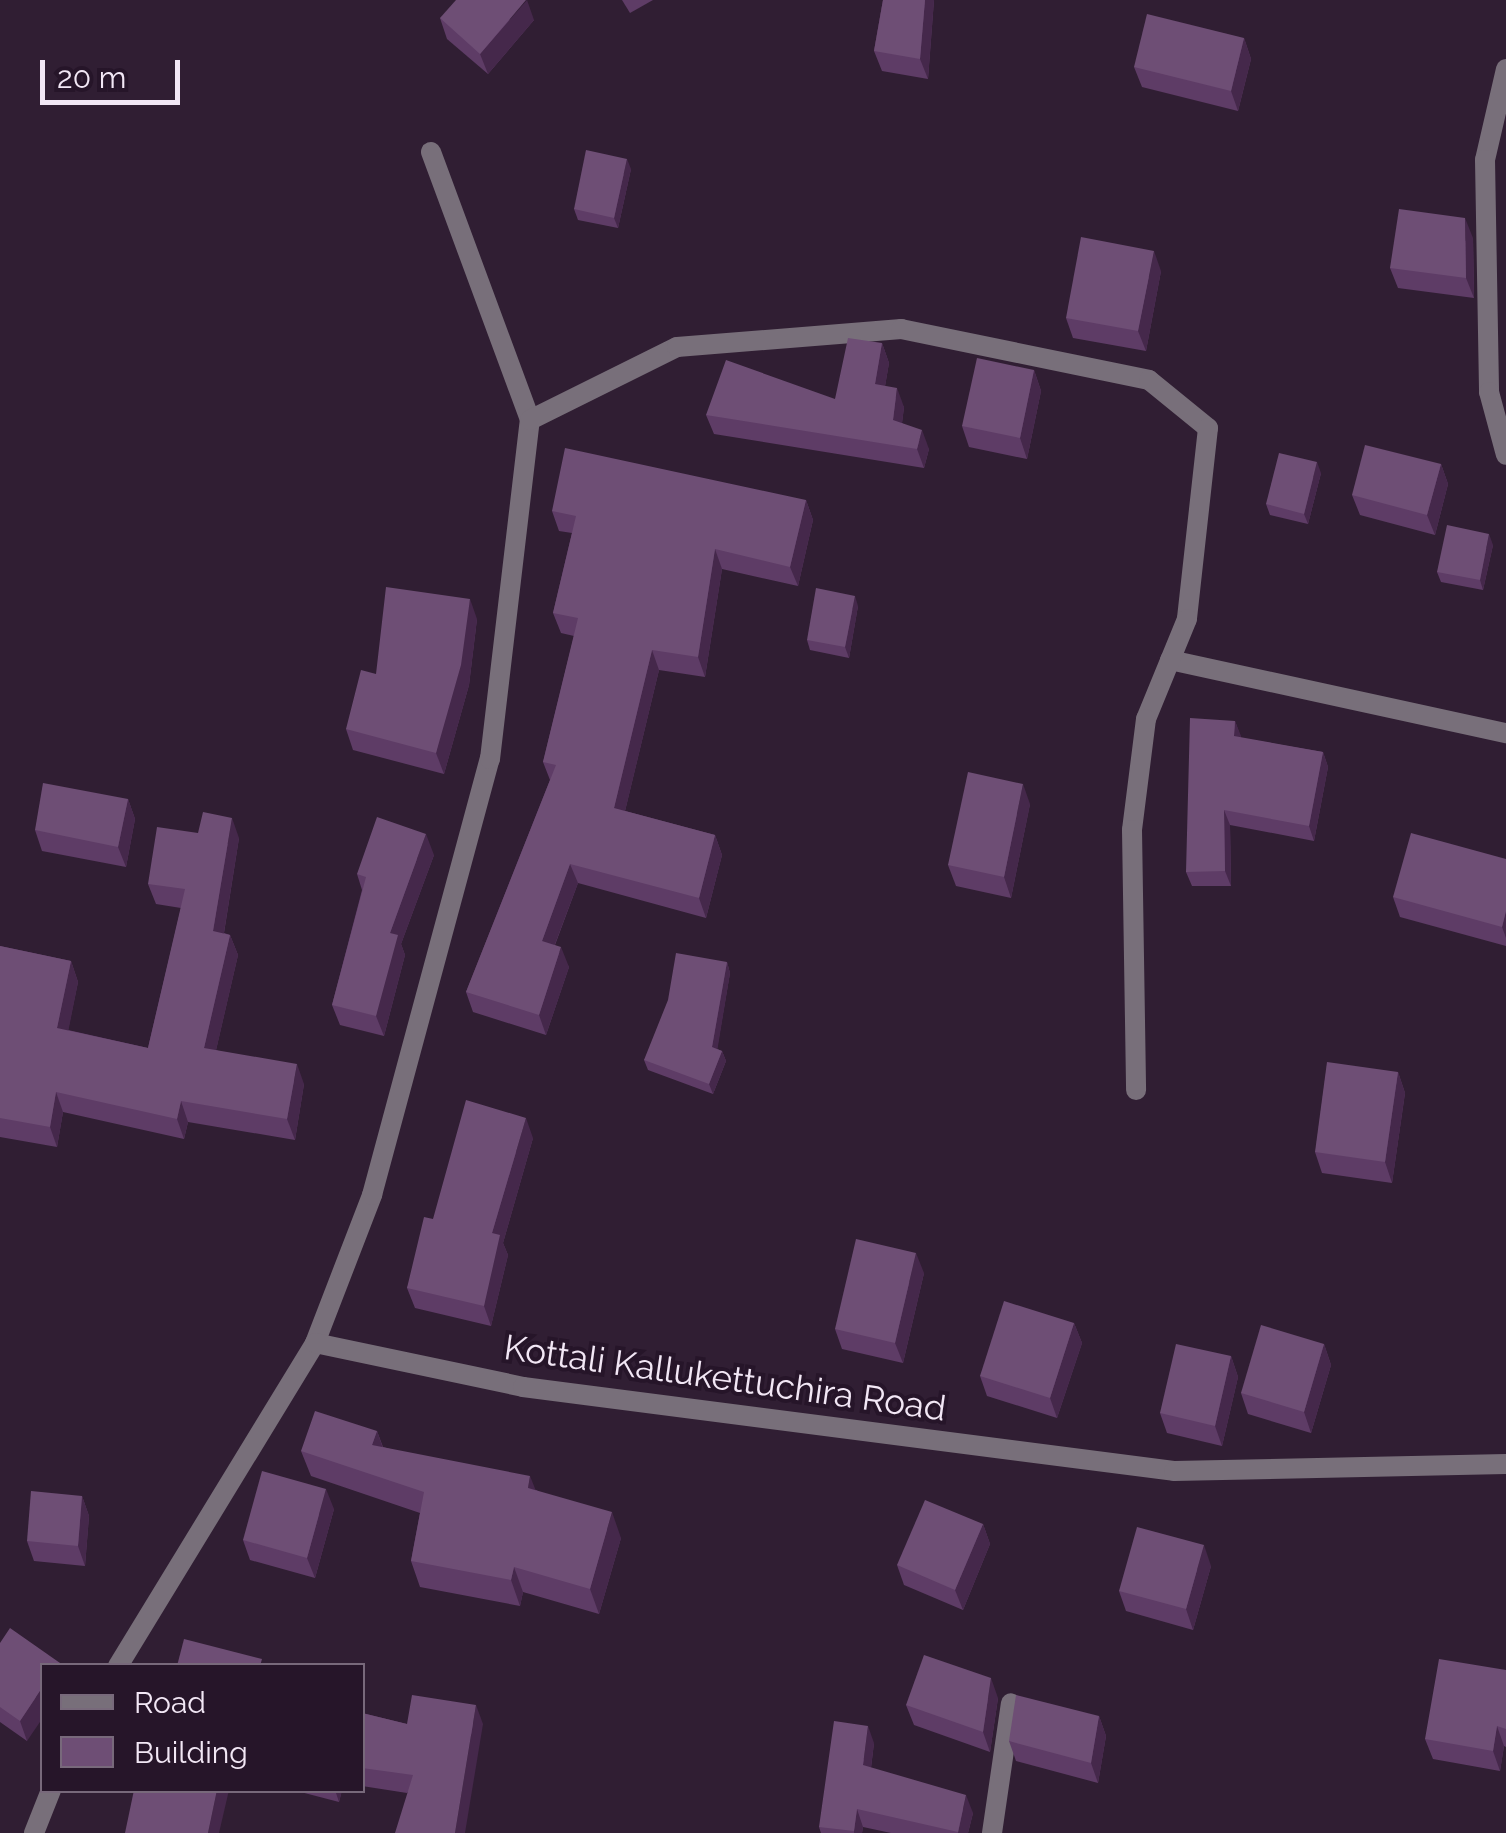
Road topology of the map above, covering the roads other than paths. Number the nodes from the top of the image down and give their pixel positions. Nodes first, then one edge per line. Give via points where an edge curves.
1 (1506, 69) edge
2 (431, 152) dead end
3 (530, 420) junction
4 (1506, 455) edge
5 (1170, 660) junction
6 (1506, 733) edge
7 (1136, 1090) dead end
8 (315, 1343) junction
9 (1506, 1464) edge
10 (120, 1663) edge
11 (1011, 1703) edge
12 (50, 1793) edge
13 (34, 1833) edge
14 (992, 1833) edge

1 - 4 street via 1485,160 1489,392
2 - 3 street
3 - 5 street via 677,346 901,328 1150,380 1208,428 1187,619
3 - 8 street via 490,759 372,1195
5 - 6 street
5 - 7 street via 1146,719 1132,830
8 - 9 street, Kottali Kallukettuchira Road via 523,1387 1174,1471
8 - 10 street
11 - 14 street
12 - 13 street

